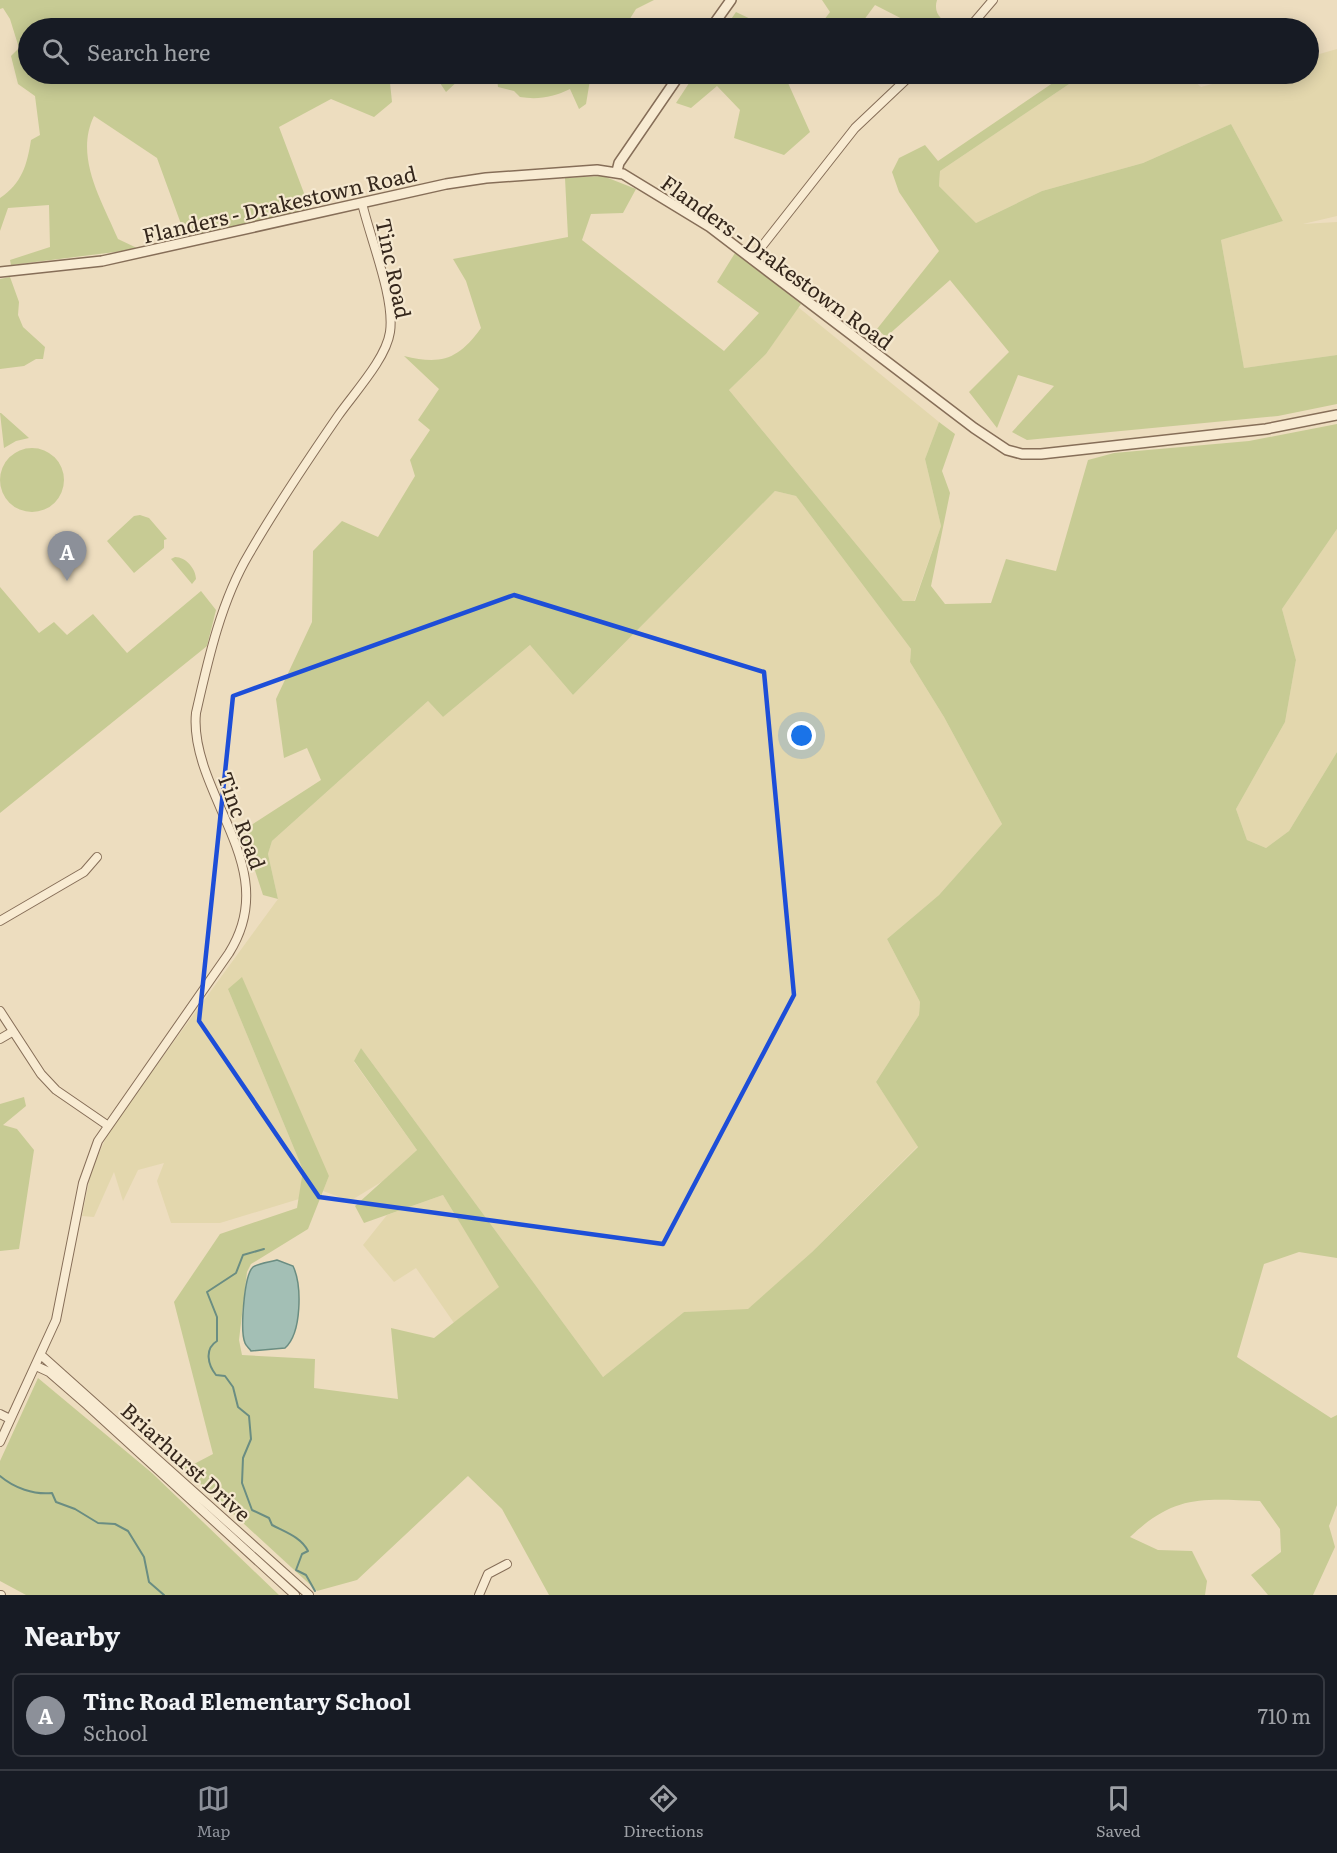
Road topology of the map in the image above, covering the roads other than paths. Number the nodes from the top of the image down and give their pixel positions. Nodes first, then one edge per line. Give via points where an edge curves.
1 (731, 0) edge
2 (993, 0) edge
3 (718, 18) edge
4 (978, 18) edge
5 (673, 84) edge
6 (901, 84) edge
7 (617, 171) junction
8 (362, 203) junction
9 (752, 259) junction
10 (0, 272) edge
11 (1337, 415) edge
12 (97, 857) dead end
13 (0, 921) edge
14 (0, 1011) edge
15 (12, 1032) junction
16 (0, 1039) edge
17 (107, 1125) junction
18 (41, 1354) junction
19 (36, 1366) junction
20 (0, 1414) edge
21 (10, 1419) junction
22 (0, 1442) edge
23 (507, 1564) dead end
24 (295, 1595) edge
25 (309, 1595) edge
26 (479, 1595) edge

1 - 3 street
2 - 4 street
5 - 7 street
6 - 9 street via 855,128
7 - 8 street, Flanders - Drakestown Road via 486,178
7 - 9 street, Flanders - Drakestown Road via 676,205
8 - 10 street, Flanders - Drakestown Road via 102,261
8 - 17 street, Tinc Road via 389,309 389,339 239,572 223,615 196,718 200,753 245,869 248,896 244,923 229,953
9 - 11 street, Flanders - Drakestown Road via 974,428 1012,452 1041,454 1245,432
12 - 13 street via 84,872
14 - 15 street
15 - 16 street
15 - 17 street via 40,1074 56,1090
17 - 18 street, Tinc Road via 85,1174 58,1310
18 - 19 street, Tinc Road
18 - 25 street, Briarhurst Drive
19 - 21 street, Tinc Road
19 - 24 street, Briarhurst Drive via 49,1372
20 - 21 street
21 - 22 street, Tinc Road
23 - 26 street via 488,1574

